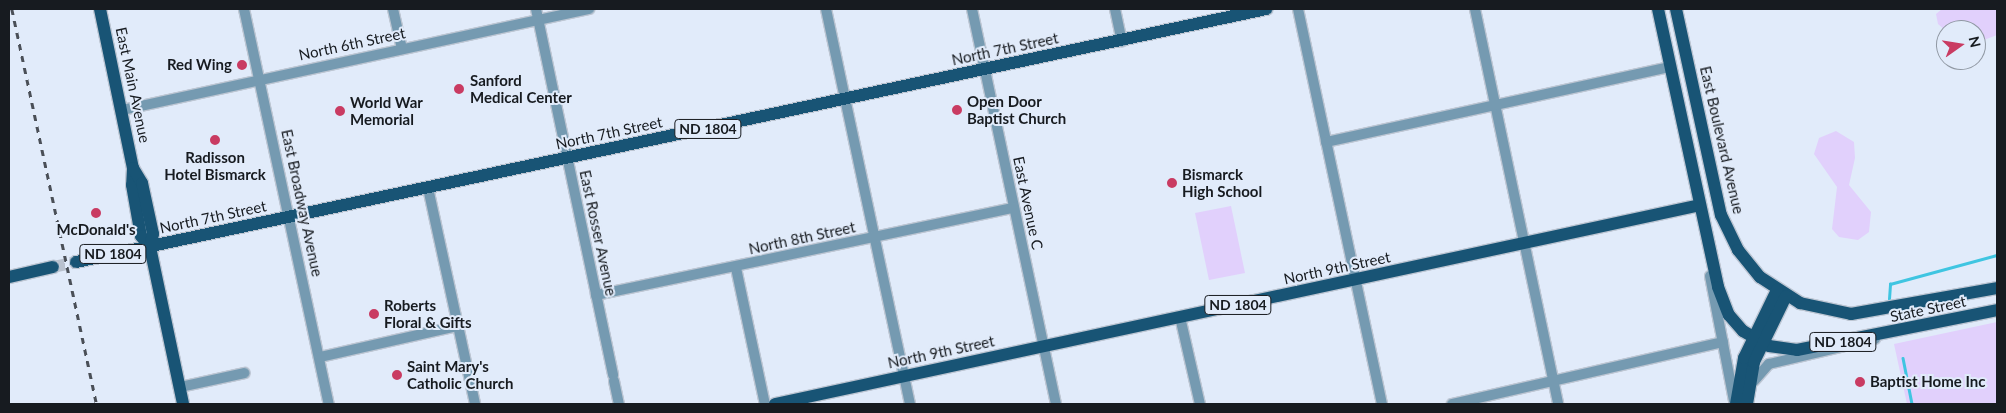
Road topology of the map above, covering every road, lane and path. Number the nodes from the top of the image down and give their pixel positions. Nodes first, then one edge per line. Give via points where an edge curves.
1 (100, 9) edge
2 (244, 9) edge
3 (393, 9) edge
4 (536, 9) edge
5 (589, 9) edge
6 (826, 9) edge
7 (972, 9) edge
8 (1115, 9) edge
9 (1266, 9) edge
10 (1298, 9) edge
11 (1475, 9) edge
12 (1658, 9) edge
13 (1676, 9) edge
14 (538, 20) junction
15 (1122, 41) junction
16 (402, 49) junction
17 (1670, 67) junction
18 (984, 70) junction
19 (260, 80) junction
20 (846, 99) junction
21 (1496, 104) junction
22 (122, 110) junction
23 (1326, 142) junction
24 (567, 158) junction
25 (1709, 160) junction
26 (428, 188) junction
27 (1700, 205) junction
28 (1014, 208) junction
29 (289, 217) junction
30 (1706, 230) junction
31 (875, 238) junction
32 (1525, 243) junction
33 (150, 247) junction
34 (76, 262) tunnel mouth
35 (53, 267) tunnel mouth
36 (736, 268) junction
37 (9, 277) edge
38 (1356, 281) junction
39 (1997, 288) edge
40 (1782, 293) junction
41 (596, 295) junction
42 (1997, 310) edge
43 (1180, 317) junction
44 (458, 326) junction
45 (1893, 333) junction
46 (1758, 341) junction
47 (1723, 342) junction
48 (1044, 347) junction
49 (320, 357) junction
50 (245, 373) dead end
51 (904, 376) junction
52 (1552, 383) junction
53 (180, 387) junction
54 (184, 404) edge
55 (330, 404) edge
56 (475, 404) edge
57 (619, 404) edge
58 (765, 404) edge
59 (775, 404) edge
60 (910, 404) edge
61 (1056, 404) edge
62 (1200, 404) edge
63 (1382, 404) edge
64 (1452, 404) edge
65 (1558, 404) edge
66 (1735, 404) edge
67 (1748, 404) edge

1 - 22 main road, East Main Avenue
2 - 19 street, East Broadway Avenue
3 - 16 street
4 - 14 street, East Rosser Avenue
5 - 14 street, North 6th Street
6 - 20 street
7 - 18 street, East Avenue C
8 - 15 street
9 - 15 main road, North 7th Street / ND 1804
10 - 23 street
11 - 21 street
12 - 17 main road
13 - 25 main road, East Boulevard Avenue / ND 1804
14 - 16 street, North 6th Street
14 - 24 street, East Rosser Avenue
15 - 18 main road, North 7th Street / ND 1804
16 - 19 street, North 6th Street
17 - 21 street
17 - 27 main road
18 - 20 main road, North 7th Street / ND 1804
18 - 28 street, East Avenue C
19 - 22 street, North 6th Street
19 - 29 street, East Broadway Avenue
20 - 24 main road, North 7th Street / ND 1804
20 - 31 street
21 - 23 street
21 - 32 street
22 - 33 main road, East Main Avenue via 133,168 142,183 153,234
23 - 38 street
24 - 26 main road, North 7th Street / ND 1804
24 - 41 street, East Rosser Avenue
25 - 27 main road via 1708,184
25 - 40 main road, East Boulevard Avenue / ND 1804 via 1732,241 1754,270
26 - 29 main road, North 7th Street / ND 1804
26 - 44 street
27 - 30 main road
27 - 32 main road, North 9th Street / ND 1804
28 - 31 street, North 8th Street
28 - 48 street, East Avenue C
29 - 33 main road, North 7th Street / ND 1804
29 - 49 street, East Broadway Avenue
30 - 46 main road via 1718,287 1728,314
30 - 47 street
31 - 36 street, North 8th Street
31 - 51 street
32 - 38 main road, North 9th Street / ND 1804
32 - 52 street
33 - 34 main road, North 7th Street / ND 1804
33 - 53 main road, East Main Avenue
35 - 37 main road
36 - 41 street, North 8th Street
36 - 58 street
38 - 43 main road, North 9th Street / ND 1804
38 - 63 street
39 - 40 main road, State Street / ND 1804 via 1861,314 1820,310
40 - 46 main road
41 - 57 street, East Rosser Avenue
42 - 45 main road, State Street / ND 1804
43 - 48 main road, North 9th Street / ND 1804
43 - 62 street
44 - 49 street
44 - 56 street
45 - 46 main road, State Street / ND 1804 via 1797,350
45 - 67 street via 1764,366 1756,376
46 - 66 main road via 1739,375
46 - 67 main road via 1749,376
47 - 52 street
47 - 66 street
48 - 51 main road, North 9th Street / ND 1804
48 - 61 street, East Avenue C
49 - 55 street, East Broadway Avenue
50 - 53 street
51 - 59 main road, North 9th Street / ND 1804
51 - 60 street
52 - 64 street
52 - 65 street
53 - 54 main road, East Main Avenue

